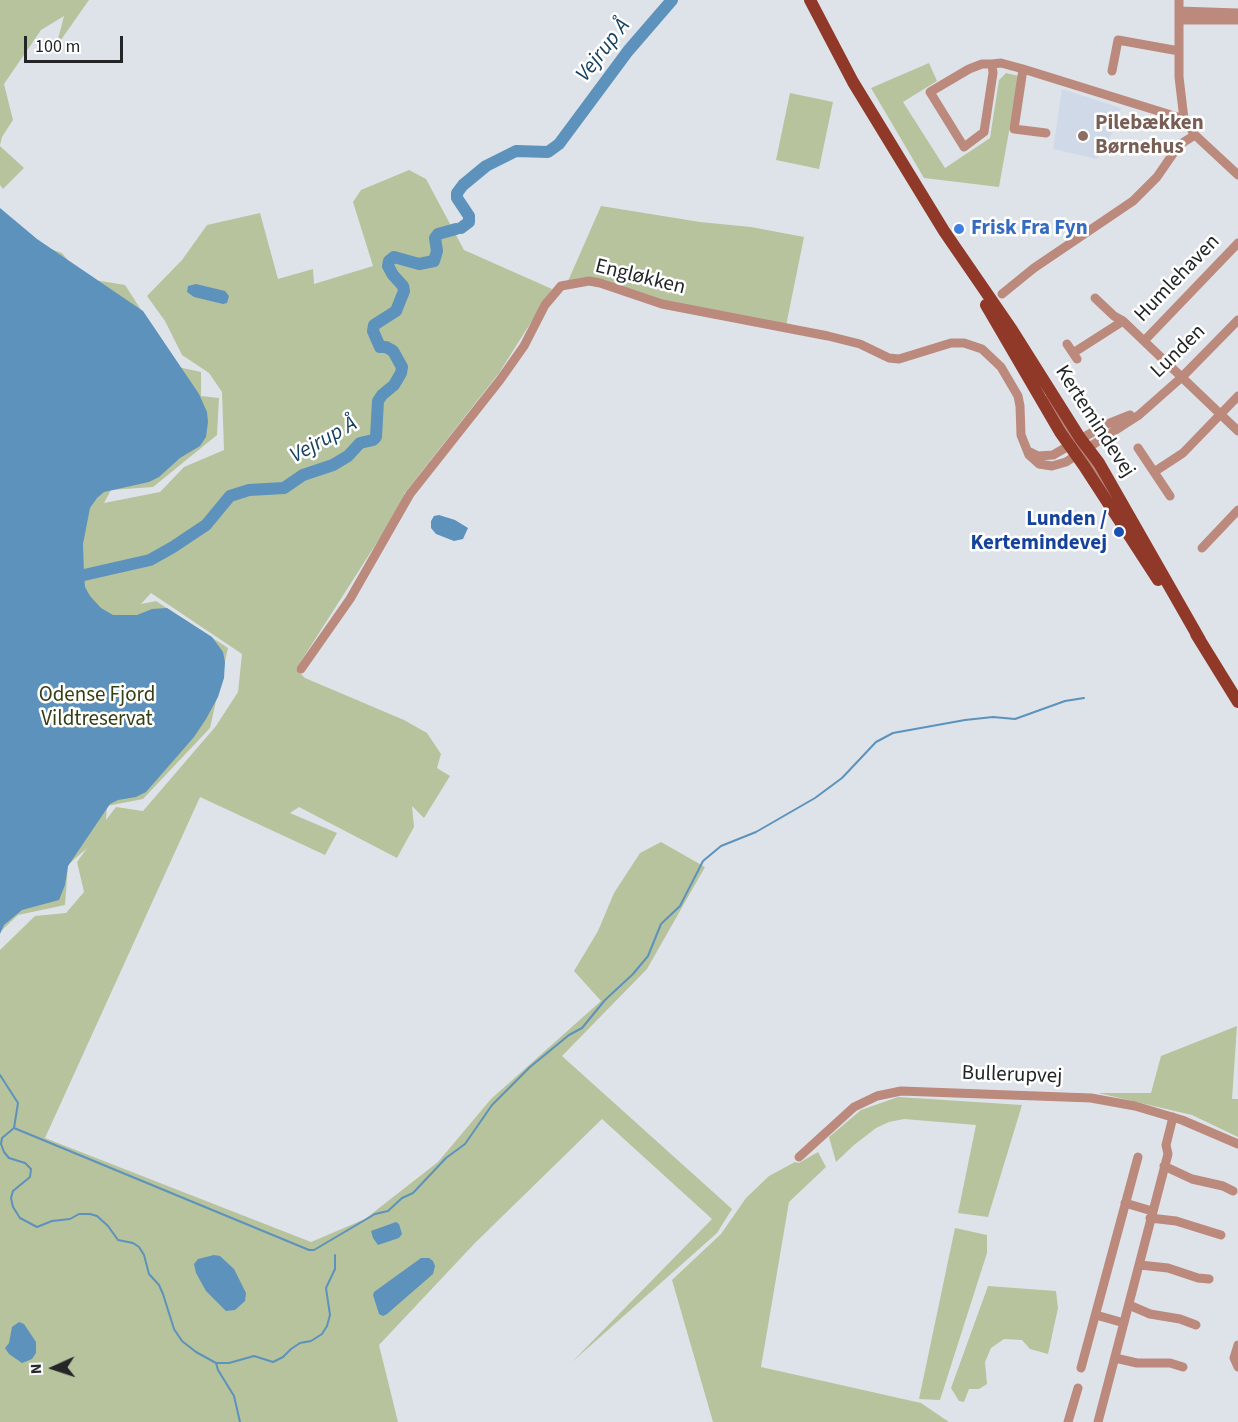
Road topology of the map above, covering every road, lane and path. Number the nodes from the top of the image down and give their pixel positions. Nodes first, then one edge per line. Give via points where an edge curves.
1 (810, 0) edge
2 (1179, 0) edge
3 (1238, 12) edge
4 (1179, 16) junction
5 (1238, 20) edge
6 (1179, 51) junction
7 (992, 63) junction
8 (1023, 69) junction
9 (1112, 71) dead end
10 (1184, 119) junction
11 (1046, 134) dead end
12 (1195, 135) junction
13 (1238, 175) edge
14 (944, 231) junction
15 (1238, 243) edge
16 (1002, 294) dead end
17 (1095, 298) dead end
18 (1238, 320) edge
19 (1123, 321) junction
20 (1144, 341) junction
21 (1067, 344) dead end
22 (1182, 377) junction
23 (1238, 396) edge
24 (1221, 415) junction
25 (1238, 431) edge
26 (1079, 446) junction
27 (1138, 448) dead end
28 (1154, 472) junction
29 (1170, 496) dead end
30 (1238, 510) edge
31 (1202, 548) dead end
32 (1200, 640) junction
33 (301, 669) dead end
34 (1238, 702) edge
35 (1173, 1117) junction
36 (1238, 1144) edge
37 (1138, 1156) dead end
38 (799, 1157) dead end
39 (1164, 1166) junction
40 (1233, 1191) dead end
41 (1125, 1203) junction
42 (1151, 1214) junction
43 (1221, 1235) dead end
44 (1140, 1265) junction
45 (1209, 1279) dead end
46 (1129, 1305) junction
47 (1096, 1315) junction
48 (1124, 1323) junction
49 (1196, 1325) dead end
50 (1238, 1345) edge
51 (1115, 1358) junction
52 (1183, 1367) dead end
53 (1238, 1367) edge
54 (1081, 1368) dead end
55 (1078, 1388) dead end
56 (1068, 1422) edge
57 (1098, 1422) edge

1 - 14 main road, Kertemindevej via 853,82
2 - 4 street
3 - 4 street
4 - 5 street
4 - 6 street
6 - 9 street via 1118,40
6 - 10 street
7 - 7 street via 969,69 930,92 964,147 984,132
7 - 8 street
8 - 10 street
8 - 11 street via 1014,129
10 - 12 street
12 - 13 street
12 - 16 street via 1179,145 1157,177 1133,201 1034,267
14 - 26 main road, Kertemindevej via 1012,330
14 - 26 main road, Kertemindevej via 1060,432
15 - 20 street, Humlehaven
17 - 19 street
18 - 22 street, Lunden
19 - 20 street
19 - 21 street via 1075,356
20 - 22 street
22 - 24 street
22 - 26 street, Lunden via 1139,414
23 - 24 street
24 - 25 street
24 - 28 street via 1183,453
26 - 32 main road, Kertemindevej via 1156,561
26 - 32 main road, Kertemindevej via 1137,549
26 - 33 street, Engløkken via 1045,457 1031,453 1021,435 1016,391 1001,367 982,349 964,343 889,358 860,344 663,304 600,283 561,286 545,305 524,346 500,380 410,494 350,599
27 - 28 street
28 - 29 street
30 - 31 street
32 - 34 main road, Kertemindevej
35 - 36 street, Bullerupvej
35 - 38 street, Bullerupvej via 1075,1096 901,1091 877,1096 854,1107
35 - 39 street
37 - 41 street
39 - 40 street
39 - 42 street
41 - 42 street
41 - 47 street
42 - 43 street
42 - 44 street
44 - 45 street
44 - 46 street
46 - 48 street
46 - 49 street
47 - 48 street
47 - 54 street
48 - 51 street
50 - 53 street via 1234,1358
51 - 52 street
51 - 57 street
55 - 56 street

